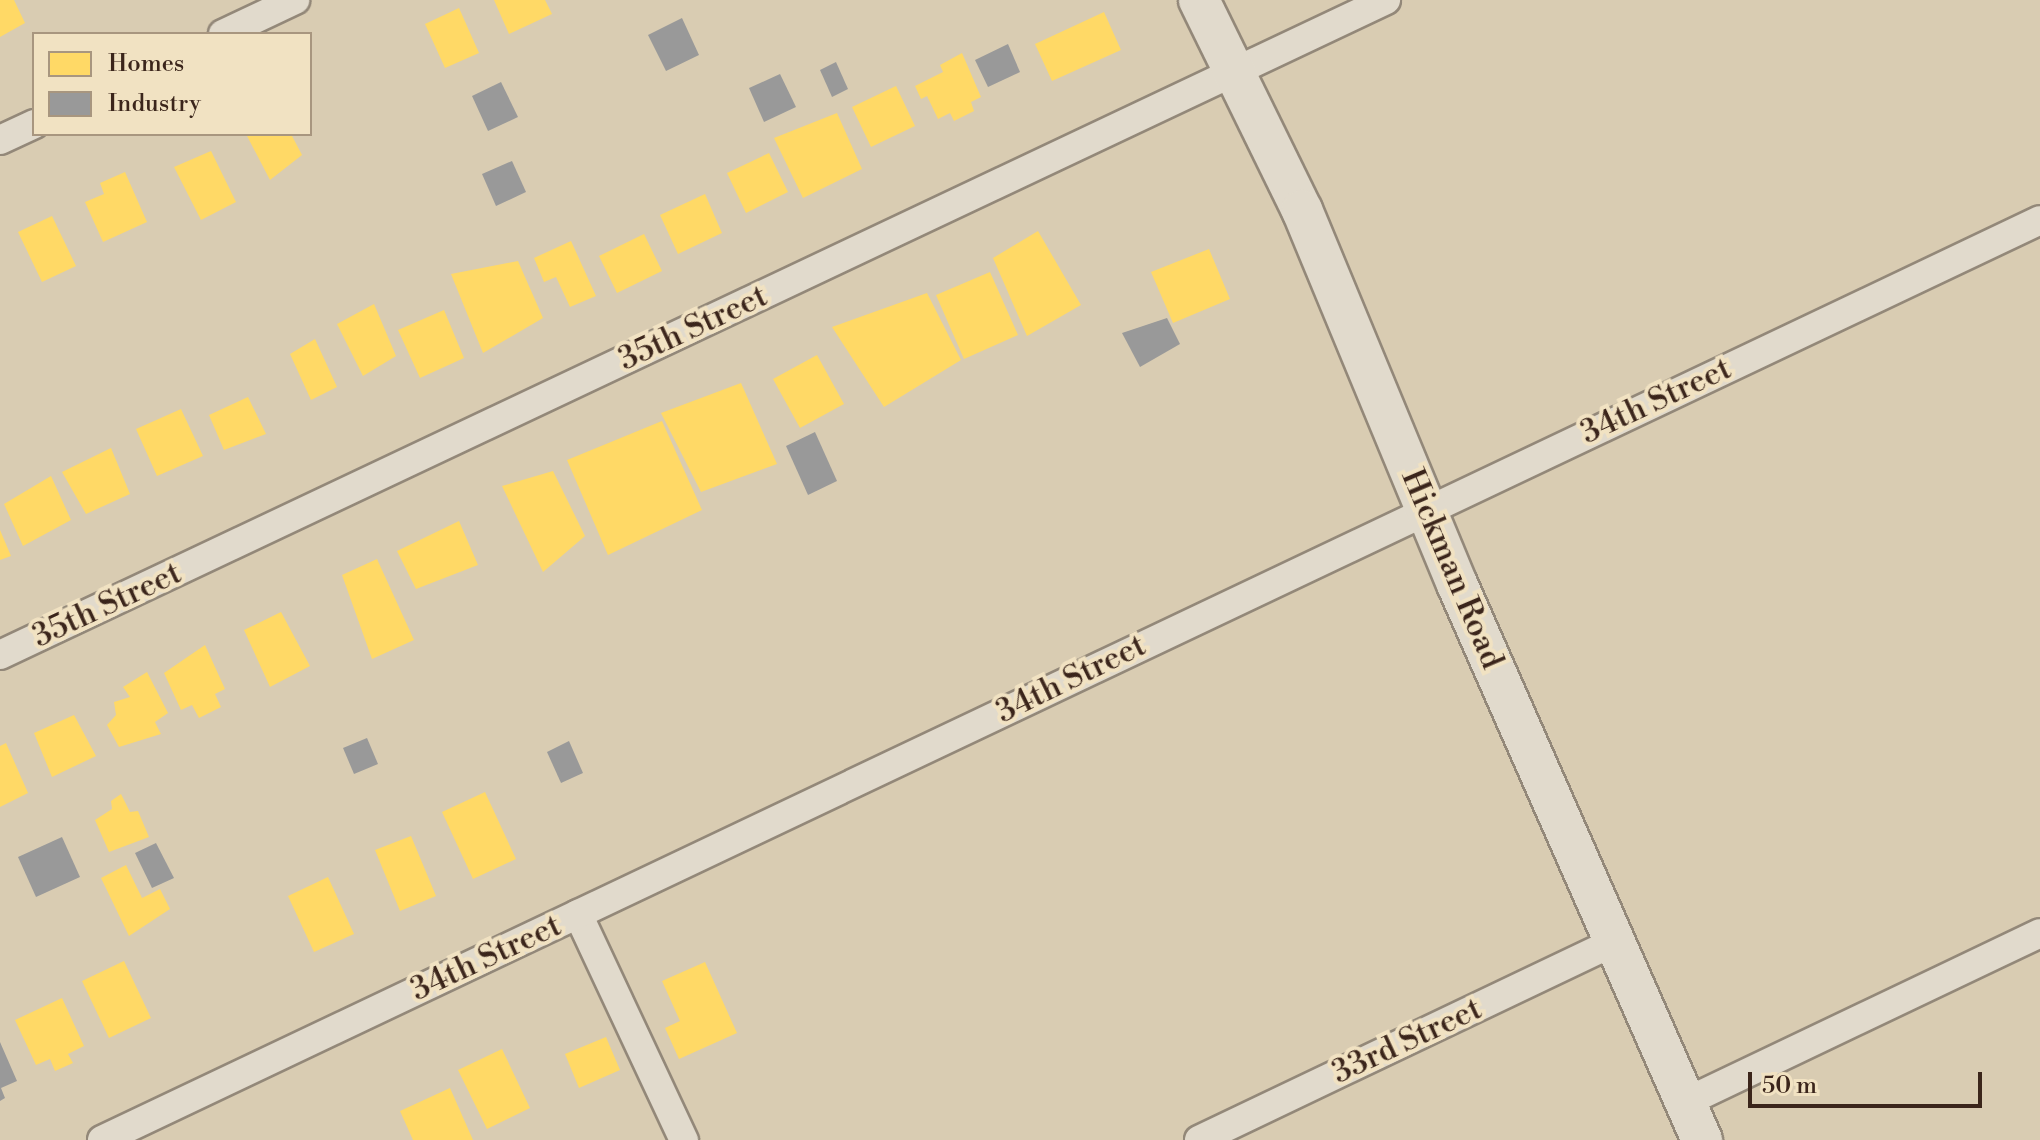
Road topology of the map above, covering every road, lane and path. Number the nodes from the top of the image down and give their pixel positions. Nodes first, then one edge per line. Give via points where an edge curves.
1 (295, 0) edge
2 (1199, 0) edge
3 (1386, 0) edge
4 (227, 32) edge
5 (1235, 72) junction
6 (32, 125) edge
7 (0, 140) edge
8 (2040, 220) edge
9 (1426, 509) junction
10 (0, 655) edge
11 (578, 914) junction
12 (2040, 933) edge
13 (1615, 942) junction
14 (1686, 1102) junction
15 (102, 1140) edge
16 (684, 1140) edge
17 (1199, 1140) edge
18 (1702, 1140) edge

1 - 4 street
2 - 5 main road, Hickman Road
3 - 5 street, 35th Street
5 - 9 main road, Hickman Road via 1302,210
5 - 10 street, 35th Street
6 - 7 street
8 - 9 street, 34th Street
9 - 11 street, 34th Street
9 - 13 main road, Hickman Road
11 - 15 street, 34th Street
11 - 16 street
12 - 14 street
13 - 14 main road, Hickman Road
13 - 17 street, 33rd Street
14 - 18 main road, Hickman Road

